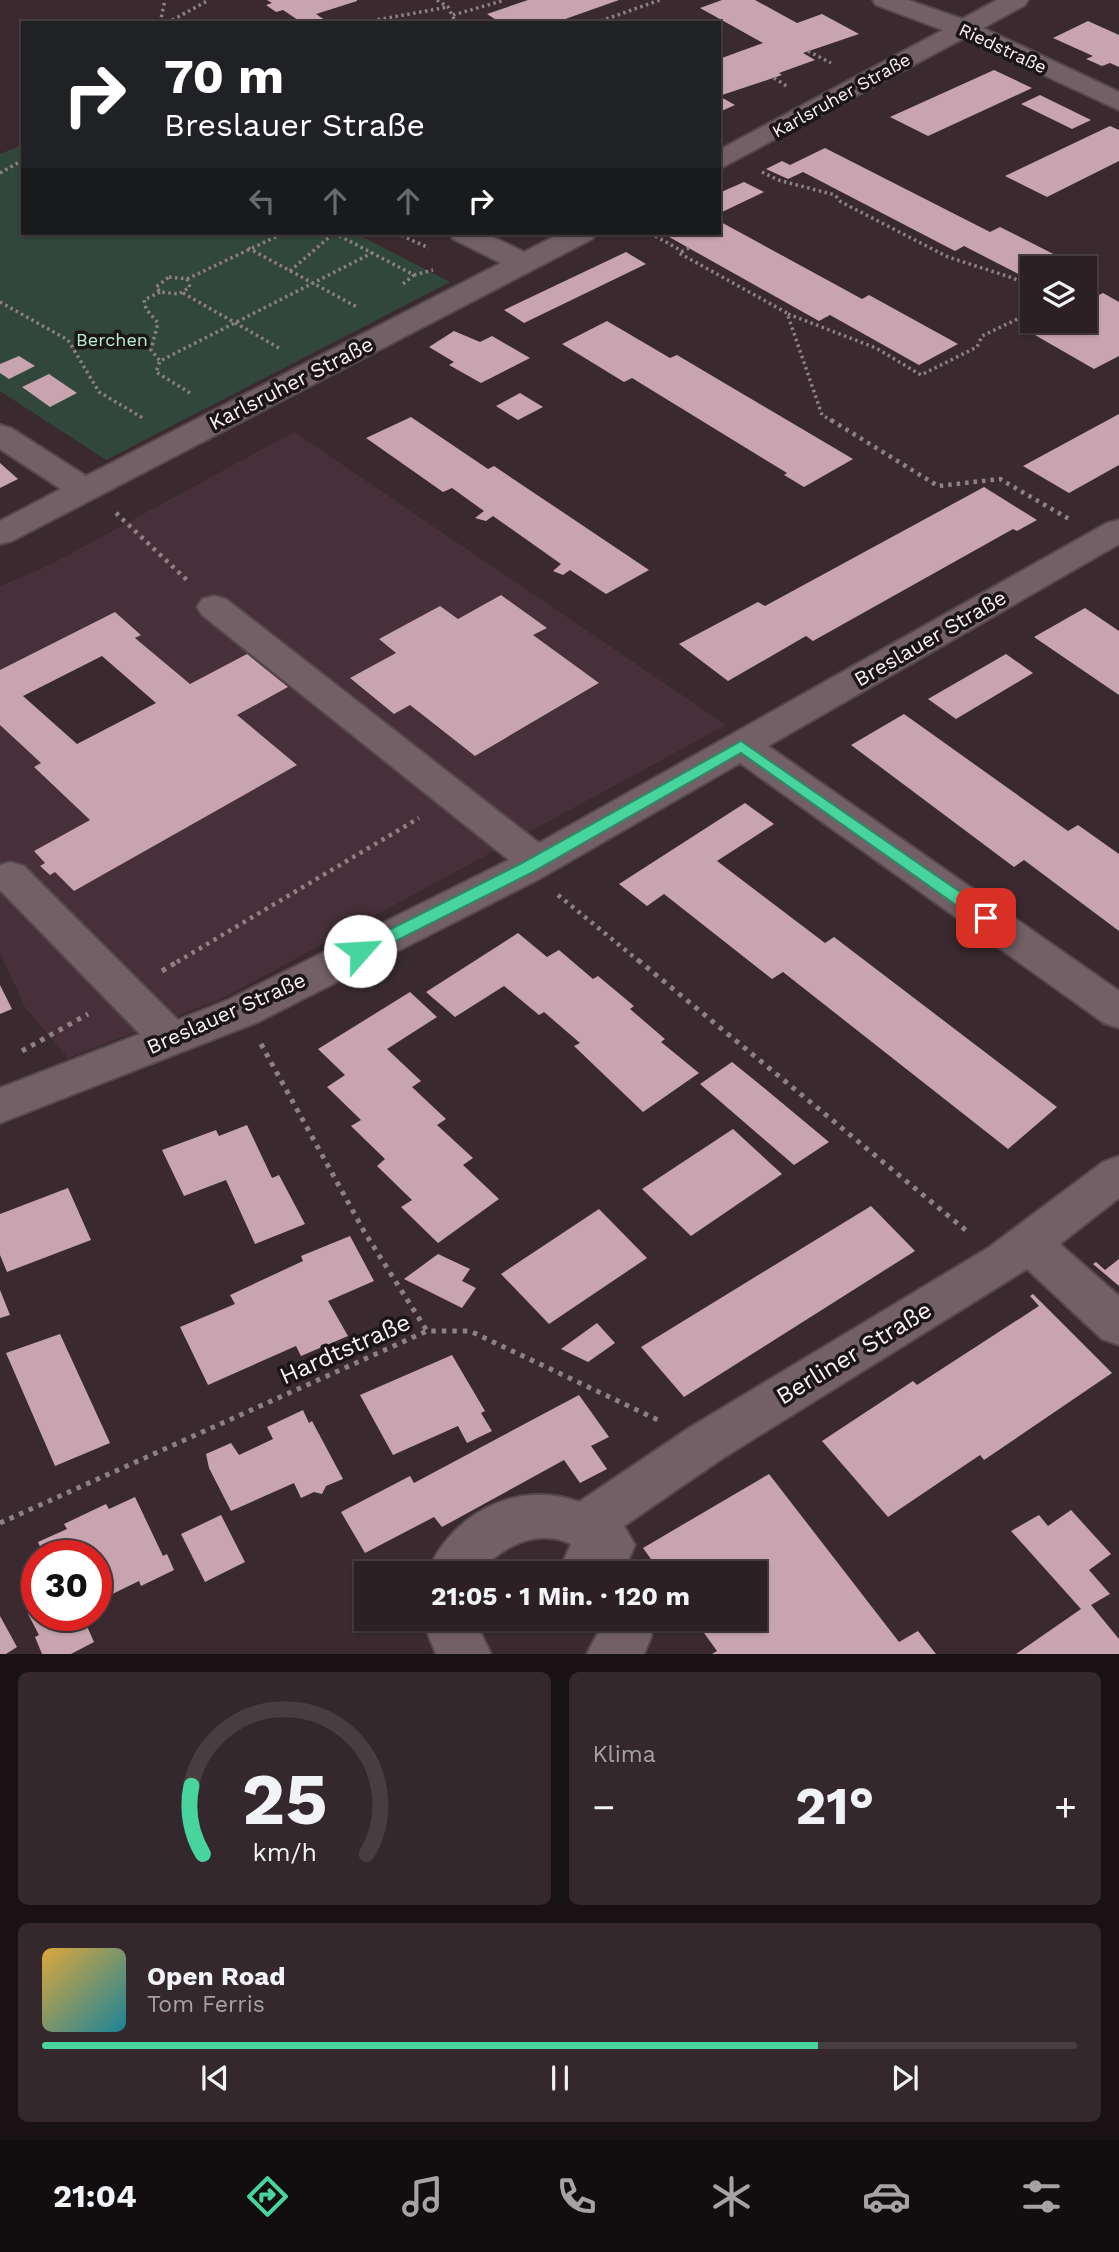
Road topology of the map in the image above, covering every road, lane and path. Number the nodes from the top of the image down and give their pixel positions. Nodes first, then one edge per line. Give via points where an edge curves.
1 (165, 0) edge
2 (209, 0) edge
3 (437, 0) edge
4 (505, 0) edge
5 (660, 0) edge
6 (885, 0) edge
7 (1016, 0) edge
8 (448, 7) junction
9 (453, 15) junction
10 (160, 21) edge
11 (171, 21) edge
12 (375, 21) edge
13 (455, 21) edge
14 (601, 21) edge
15 (962, 28) junction
16 (1119, 102) edge
17 (724, 159) edge
18 (21, 161) edge
19 (0, 173) edge
20 (841, 192) dead end
21 (835, 195) junction
22 (922, 234) dead end
23 (279, 235) edge
24 (332, 235) edge
25 (338, 235) edge
26 (467, 235) edge
27 (578, 235) edge
28 (654, 235) edge
29 (913, 238) junction
30 (248, 248) junction
31 (690, 248) dead end
32 (682, 251) junction
33 (372, 253) junction
34 (524, 263) junction
35 (290, 271) junction
36 (1020, 274) dead end
37 (1013, 278) junction
38 (187, 279) junction
39 (1020, 282) edge
40 (313, 283) junction
41 (392, 289) dead end
42 (160, 292) junction
43 (183, 293) junction
44 (369, 301) dead end
45 (0, 302) edge
46 (357, 307) junction
47 (346, 313) dead end
48 (787, 313) junction
49 (1020, 318) edge
50 (236, 323) junction
51 (290, 342) dead end
52 (279, 348) junction
53 (268, 353) dead end
54 (160, 361) junction
55 (201, 388) dead end
56 (190, 393) junction
57 (178, 400) dead end
58 (154, 412) dead end
59 (0, 435) edge
60 (85, 490) junction
61 (127, 522) dead end
62 (0, 534) edge
63 (1111, 534) edge
64 (214, 607) joint
65 (741, 746) junction
66 (453, 798) junction
67 (531, 865) junction
68 (10, 876) dead end
69 (123, 994) junction
70 (243, 1011) junction
71 (1119, 1012) edge
72 (171, 1039) junction
73 (12, 1057) dead end
74 (0, 1106) edge
75 (1119, 1174) edge
76 (1016, 1252) junction
77 (1119, 1325) edge
78 (426, 1331) junction
79 (706, 1443) junction
80 (0, 1523) edge
81 (584, 1526) junction
82 (459, 1561) edge
83 (590, 1561) edge
84 (453, 1631) edge
85 (626, 1631) edge
86 (466, 1654) edge
87 (613, 1654) edge

1 - 10 path
2 - 11 path
3 - 8 path
4 - 9 path
5 - 14 path
6 - 15 street, Riedstraße
7 - 15 street, Karlsruher Straße
8 - 9 path
8 - 12 path
9 - 13 path
15 - 16 street, Riedstraße
15 - 17 street, Karlsruher Straße
17 - 21 path
18 - 19 path
20 - 21 path
21 - 29 path
22 - 29 path
23 - 30 path
24 - 35 path
25 - 33 path
26 - 34 street
27 - 34 street, Karlsruher Straße
28 - 32 path
29 - 37 path via 948,257
30 - 35 path
30 - 38 path
31 - 32 path
32 - 48 path via 679,253
33 - 40 path
33 - 41 path via 414,275
34 - 60 street, Karlsruher Straße
35 - 40 path
36 - 37 path
37 - 39 path
38 - 42 path via 162,280 156,286
38 - 43 path via 190,287
40 - 46 path
40 - 50 path
42 - 43 path
42 - 54 path via 144,300 158,323 151,350
43 - 50 path
44 - 46 path
45 - 58 path via 68,340 99,392 142,419
46 - 47 path
48 - 49 path via 876,348 921,375 977,347 982,336
48 - 63 path via 822,415 938,486 1000,479
50 - 52 path
50 - 54 path
51 - 52 path
52 - 53 path
54 - 56 path via 156,372
55 - 56 path
56 - 57 path
59 - 60 street
60 - 62 street, Karlsruher Straße
61 - 64 path
63 - 65 street, Breslauer Straße
64 - 66 street
65 - 67 street, Breslauer Straße
65 - 71 street
66 - 67 street
66 - 69 path
67 - 70 street, Breslauer Straße
67 - 76 path
68 - 69 street
69 - 72 street
69 - 73 path
70 - 72 street, Breslauer Straße
70 - 78 path via 365,1233
72 - 74 street, Breslauer Straße
75 - 76 street, Berliner Straße
76 - 77 street
76 - 79 street, Berliner Straße
78 - 79 path, Hardtstraße via 470,1331
78 - 80 path, Hardtstraße
79 - 81 street, Berliner Straße
81 - 82 street via 556,1517 529,1516 500,1523 468,1547
81 - 83 street via 610,1545
84 - 86 street
85 - 87 street

